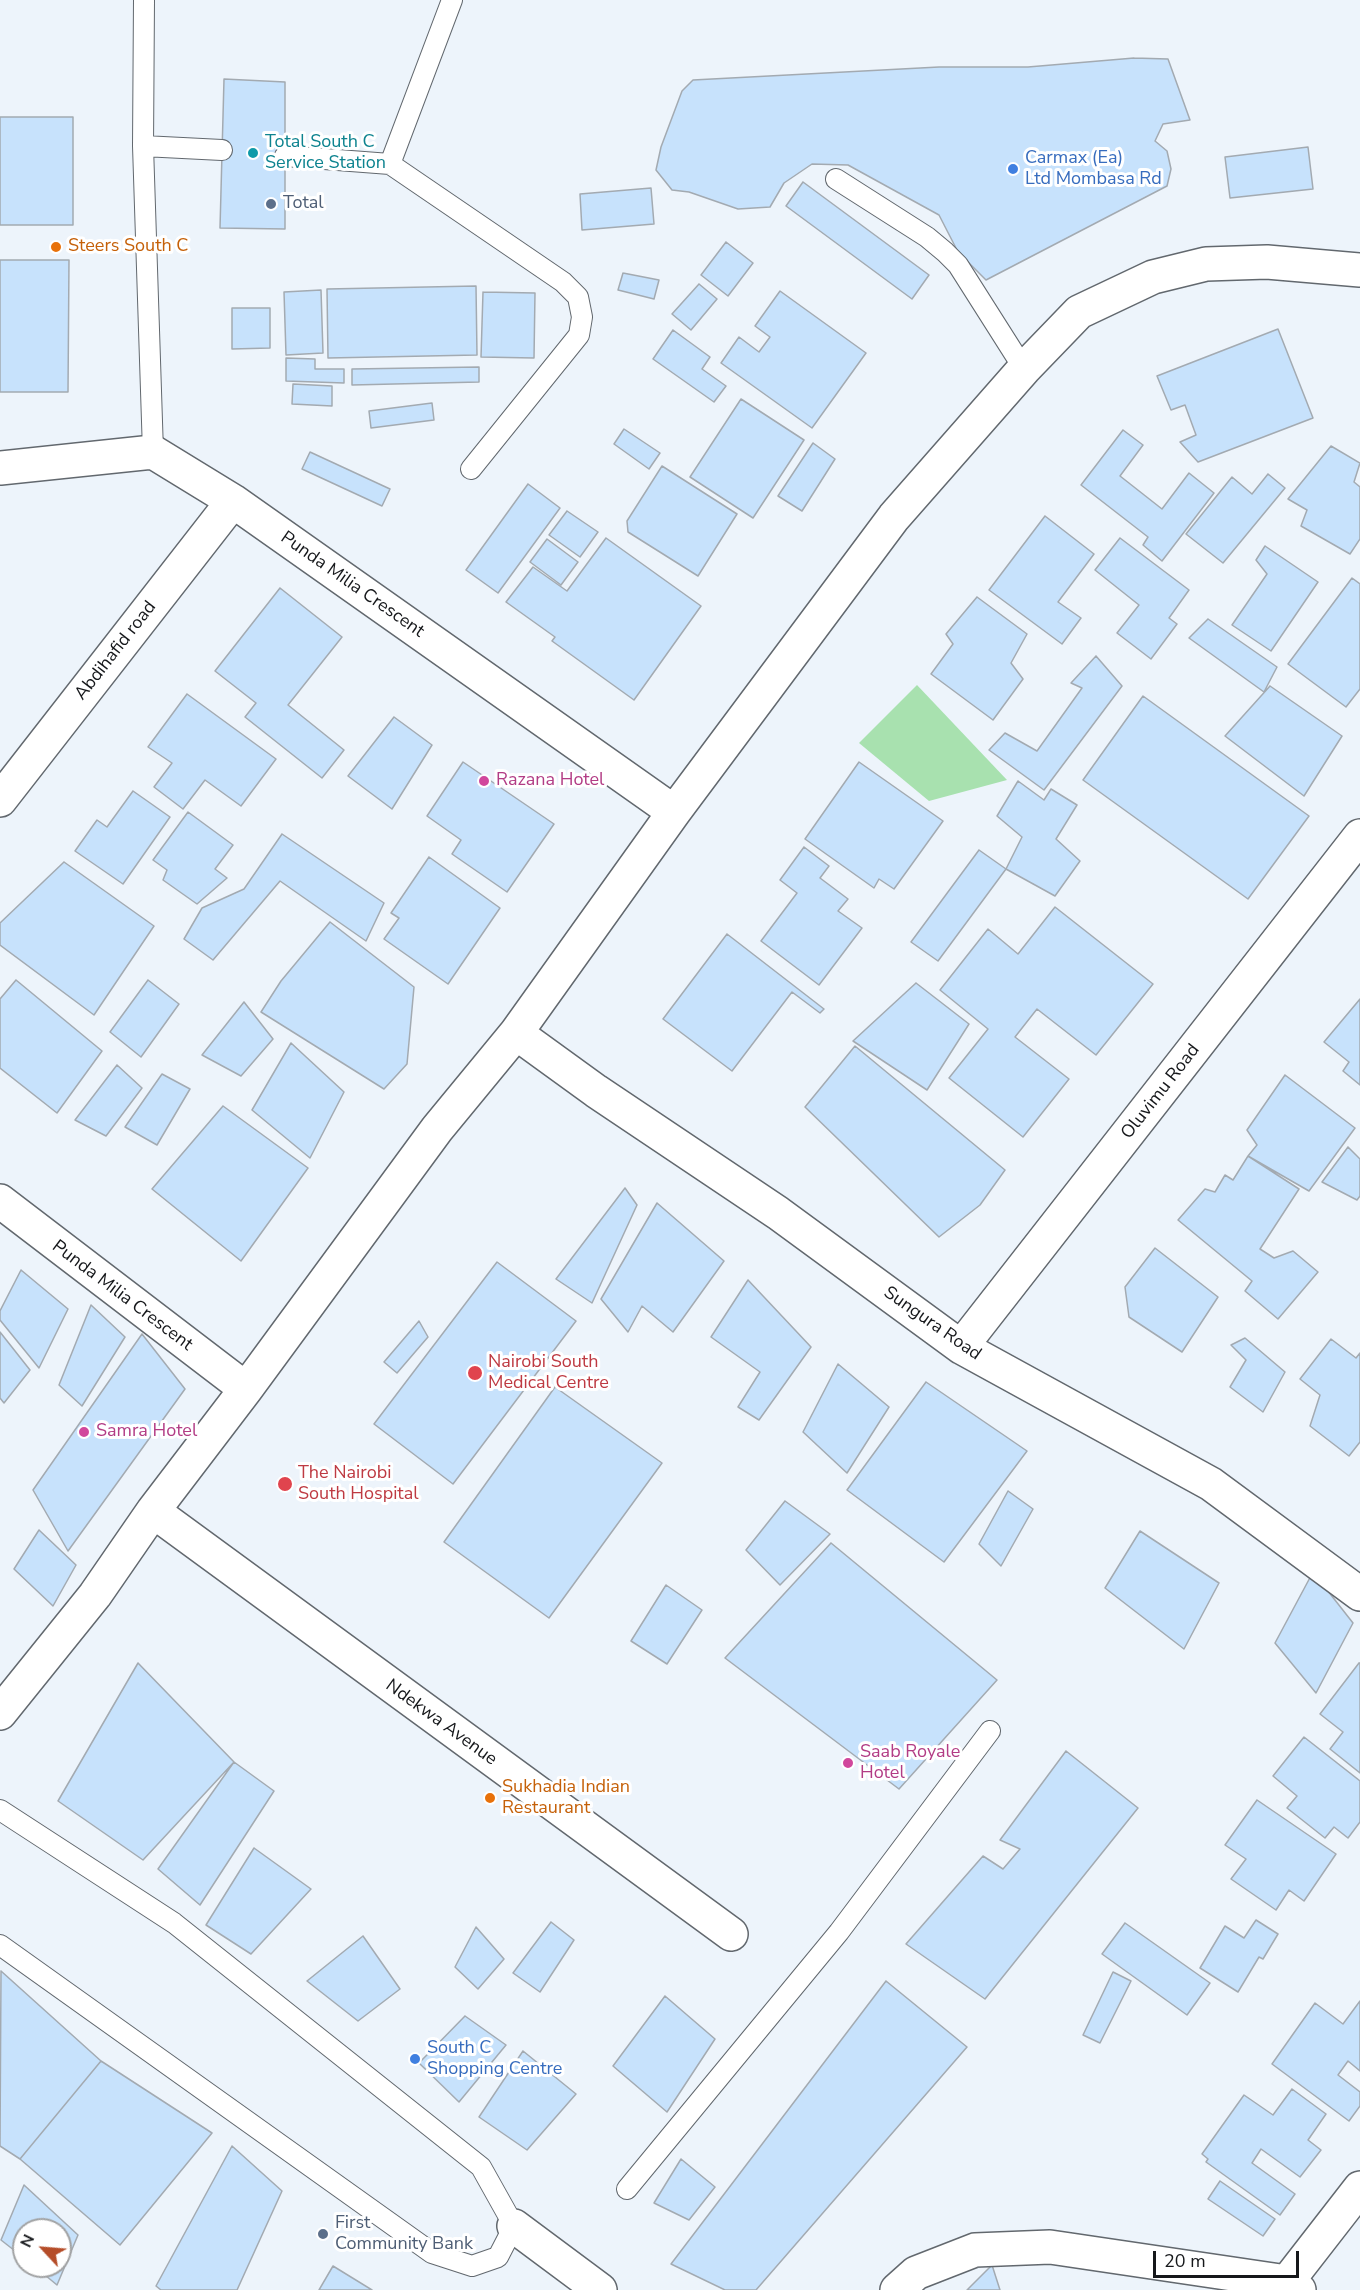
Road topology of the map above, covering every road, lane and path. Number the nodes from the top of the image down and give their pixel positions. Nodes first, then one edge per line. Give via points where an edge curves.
1 (144, 0) edge
2 (452, 0) edge
3 (143, 146) junction
4 (222, 150) dead end
5 (285, 156) dead end
6 (390, 164) junction
7 (836, 179) dead end
8 (1359, 262) edge
9 (1024, 369) junction
10 (153, 452) junction
11 (0, 468) edge
12 (471, 469) dead end
13 (233, 501) junction
14 (0, 800) edge
15 (674, 812) junction
16 (1360, 836) edge
17 (516, 1033) junction
18 (0, 1201) edge
19 (961, 1347) junction
20 (246, 1389) junction
21 (153, 1511) junction
22 (1360, 1594) edge
23 (0, 1713) edge
24 (990, 1731) dead end
25 (0, 1809) edge
26 (731, 1934) dead end
27 (0, 1945) edge
28 (1360, 2188) edge
29 (627, 2189) dead end
30 (514, 2226) junction
31 (1293, 2286) edge
32 (600, 2290) edge
33 (897, 2290) edge

1 - 3 lane
2 - 6 lane
3 - 4 lane
3 - 10 lane
5 - 6 lane
6 - 12 lane via 563,282 578,297 582,317 579,335
7 - 9 lane via 927,237 958,265
8 - 9 street via 1206,264 1153,277 1079,312
9 - 15 street via 894,517
10 - 11 street
10 - 13 street, Punda Milia Crescent
13 - 14 street, Abdihafid road
13 - 15 street, Punda Milia Crescent
15 - 17 street
16 - 19 street, Oluvimu Road
17 - 19 street, Sungura Road via 778,1213
17 - 20 street via 437,1129
18 - 20 street, Punda Milia Crescent
19 - 22 street, Sungura Road via 1211,1484
20 - 21 street
21 - 23 street via 95,1595
21 - 26 street, Ndekwa Avenue
24 - 29 lane via 838,1932
25 - 30 lane via 174,1923 481,2167
27 - 30 lane via 432,2253 472,2266 498,2258
28 - 31 street
30 - 32 street
31 - 33 street via 1050,2247 975,2250 916,2273

